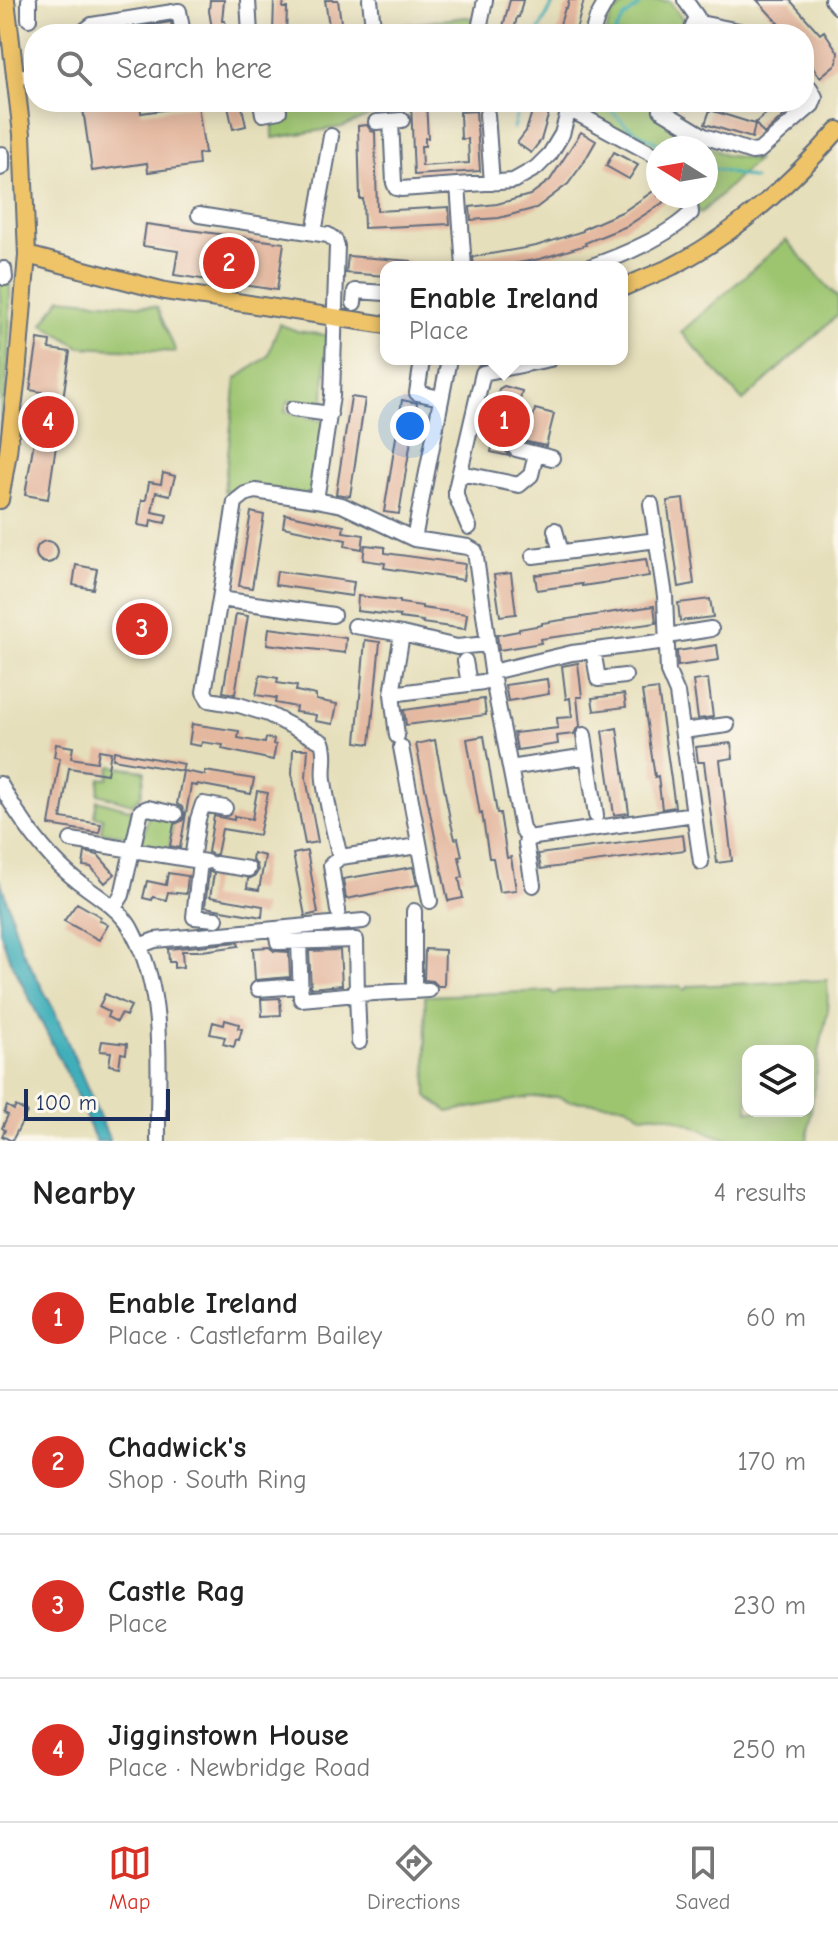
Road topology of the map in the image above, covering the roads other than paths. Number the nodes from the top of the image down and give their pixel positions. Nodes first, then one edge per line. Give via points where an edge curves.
1 (6, 0) edge
2 (29, 0) edge
3 (248, 0) edge
4 (370, 0) edge
5 (485, 0) edge
6 (607, 0) edge
7 (685, 0) edge
8 (29, 19) dead end
9 (98, 24) edge
10 (181, 24) edge
11 (249, 24) edge
12 (373, 24) edge
13 (480, 24) edge
14 (595, 24) edge
15 (694, 24) edge
16 (24, 76) edge
17 (16, 77) junction
18 (568, 112) edge
19 (580, 112) edge
20 (664, 112) edge
21 (805, 112) edge
22 (487, 114) dead end
23 (376, 122) dead end
24 (838, 130) edge
25 (331, 136) dead end
26 (646, 150) edge
27 (492, 183) junction
28 (458, 185) junction
29 (690, 208) edge
30 (199, 215) dead end
31 (314, 233) junction
32 (27, 255) junction
33 (464, 261) edge
34 (604, 261) edge
35 (628, 285) edge
36 (380, 293) edge
37 (354, 303) dead end
38 (335, 318) junction
39 (380, 324) edge
40 (421, 365) edge
41 (448, 365) edge
42 (529, 365) edge
43 (441, 398) junction
44 (293, 409) dead end
45 (330, 414) junction
46 (516, 449) dead end
47 (536, 454) junction
48 (552, 458) dead end
49 (460, 473) junction
50 (0, 500) edge
51 (316, 500) junction
52 (651, 504) dead end
53 (469, 527) dead end
54 (555, 530) dead end
55 (414, 539) junction
56 (657, 540) junction
57 (561, 552) junction
58 (533, 556) dead end
59 (220, 599) junction
60 (333, 615) dead end
61 (355, 626) dead end
62 (711, 629) dead end
63 (402, 634) junction
64 (667, 638) junction
65 (487, 644) junction
66 (593, 650) junction
67 (465, 661) dead end
68 (625, 676) dead end
69 (481, 679) junction
70 (392, 694) junction
71 (727, 725) dead end
72 (683, 731) junction
73 (584, 735) dead end
74 (401, 748) junction
75 (587, 756) junction
76 (388, 765) dead end
77 (510, 768) junction
78 (0, 784) edge
79 (225, 808) dead end
80 (694, 814) junction
81 (596, 815) dead end
82 (186, 816) junction
83 (528, 838) junction
84 (71, 840) dead end
85 (419, 846) junction
86 (133, 850) junction
87 (340, 857) junction
88 (203, 862) junction
89 (701, 862) dead end
90 (248, 869) dead end
91 (533, 885) dead end
92 (430, 901) dead end
93 (114, 908) junction
94 (338, 911) dead end
95 (414, 911) dead end
96 (216, 919) dead end
97 (363, 921) dead end
98 (276, 930) junction
99 (299, 942) junction
100 (139, 946) junction
101 (301, 986) junction
102 (258, 989) dead end
103 (357, 994) junction
104 (359, 1042) dead end
105 (158, 1141) edge

1 - 17 main road
2 - 8 street
3 - 11 street
4 - 12 street
5 - 13 street
6 - 14 street
7 - 15 street via 697,17
9 - 10 street via 179,11
16 - 17 street
17 - 32 main road
18 - 27 street via 562,134 536,168 513,181
19 - 26 street
20 - 21 street via 704,136 752,152
22 - 27 street
23 - 28 street via 397,121 396,188
24 - 35 main road via 773,196 717,240
25 - 31 street
27 - 28 street
28 - 33 street
29 - 34 street via 684,220
30 - 31 street
31 - 38 street via 328,235 337,246
32 - 38 main road via 165,291
32 - 50 main road
36 - 37 street via 355,291
38 - 39 main road
38 - 45 street
40 - 43 street via 417,393
41 - 43 street
42 - 49 street via 483,373
43 - 55 street
44 - 45 street
45 - 51 street
46 - 47 street
47 - 48 street
47 - 49 street via 531,475 519,485
49 - 53 street via 456,496
51 - 55 street via 342,505
51 - 59 street via 255,491 235,502
52 - 56 street
54 - 57 street
55 - 65 street via 475,551
56 - 57 street
56 - 64 street
57 - 58 street
59 - 60 street
59 - 87 street via 204,692 209,700 268,714 322,742 324,784
61 - 63 street
62 - 64 street
63 - 65 street via 457,647
63 - 70 street
64 - 66 street
64 - 72 street via 668,672
65 - 69 street
66 - 68 street via 598,679
66 - 69 street
67 - 69 street
69 - 70 street
69 - 77 street
70 - 74 street
71 - 72 street
72 - 80 street
73 - 75 street
74 - 76 street
74 - 85 street
75 - 77 street
75 - 81 street
77 - 83 street
78 - 93 street via 47,852
79 - 82 street via 203,804
80 - 83 street
80 - 89 street
82 - 86 street via 141,811
82 - 88 street
83 - 91 street
84 - 86 street
85 - 87 street
85 - 92 street
86 - 88 street
86 - 93 street
87 - 94 street via 331,865
88 - 90 street
88 - 96 street via 194,917
93 - 100 street
95 - 103 street via 421,990
97 - 98 street
98 - 99 street via 278,942
98 - 100 street via 155,940
99 - 101 street
99 - 103 street via 356,940
100 - 105 street via 157,1020
101 - 102 street
101 - 103 street via 301,999
103 - 104 street

